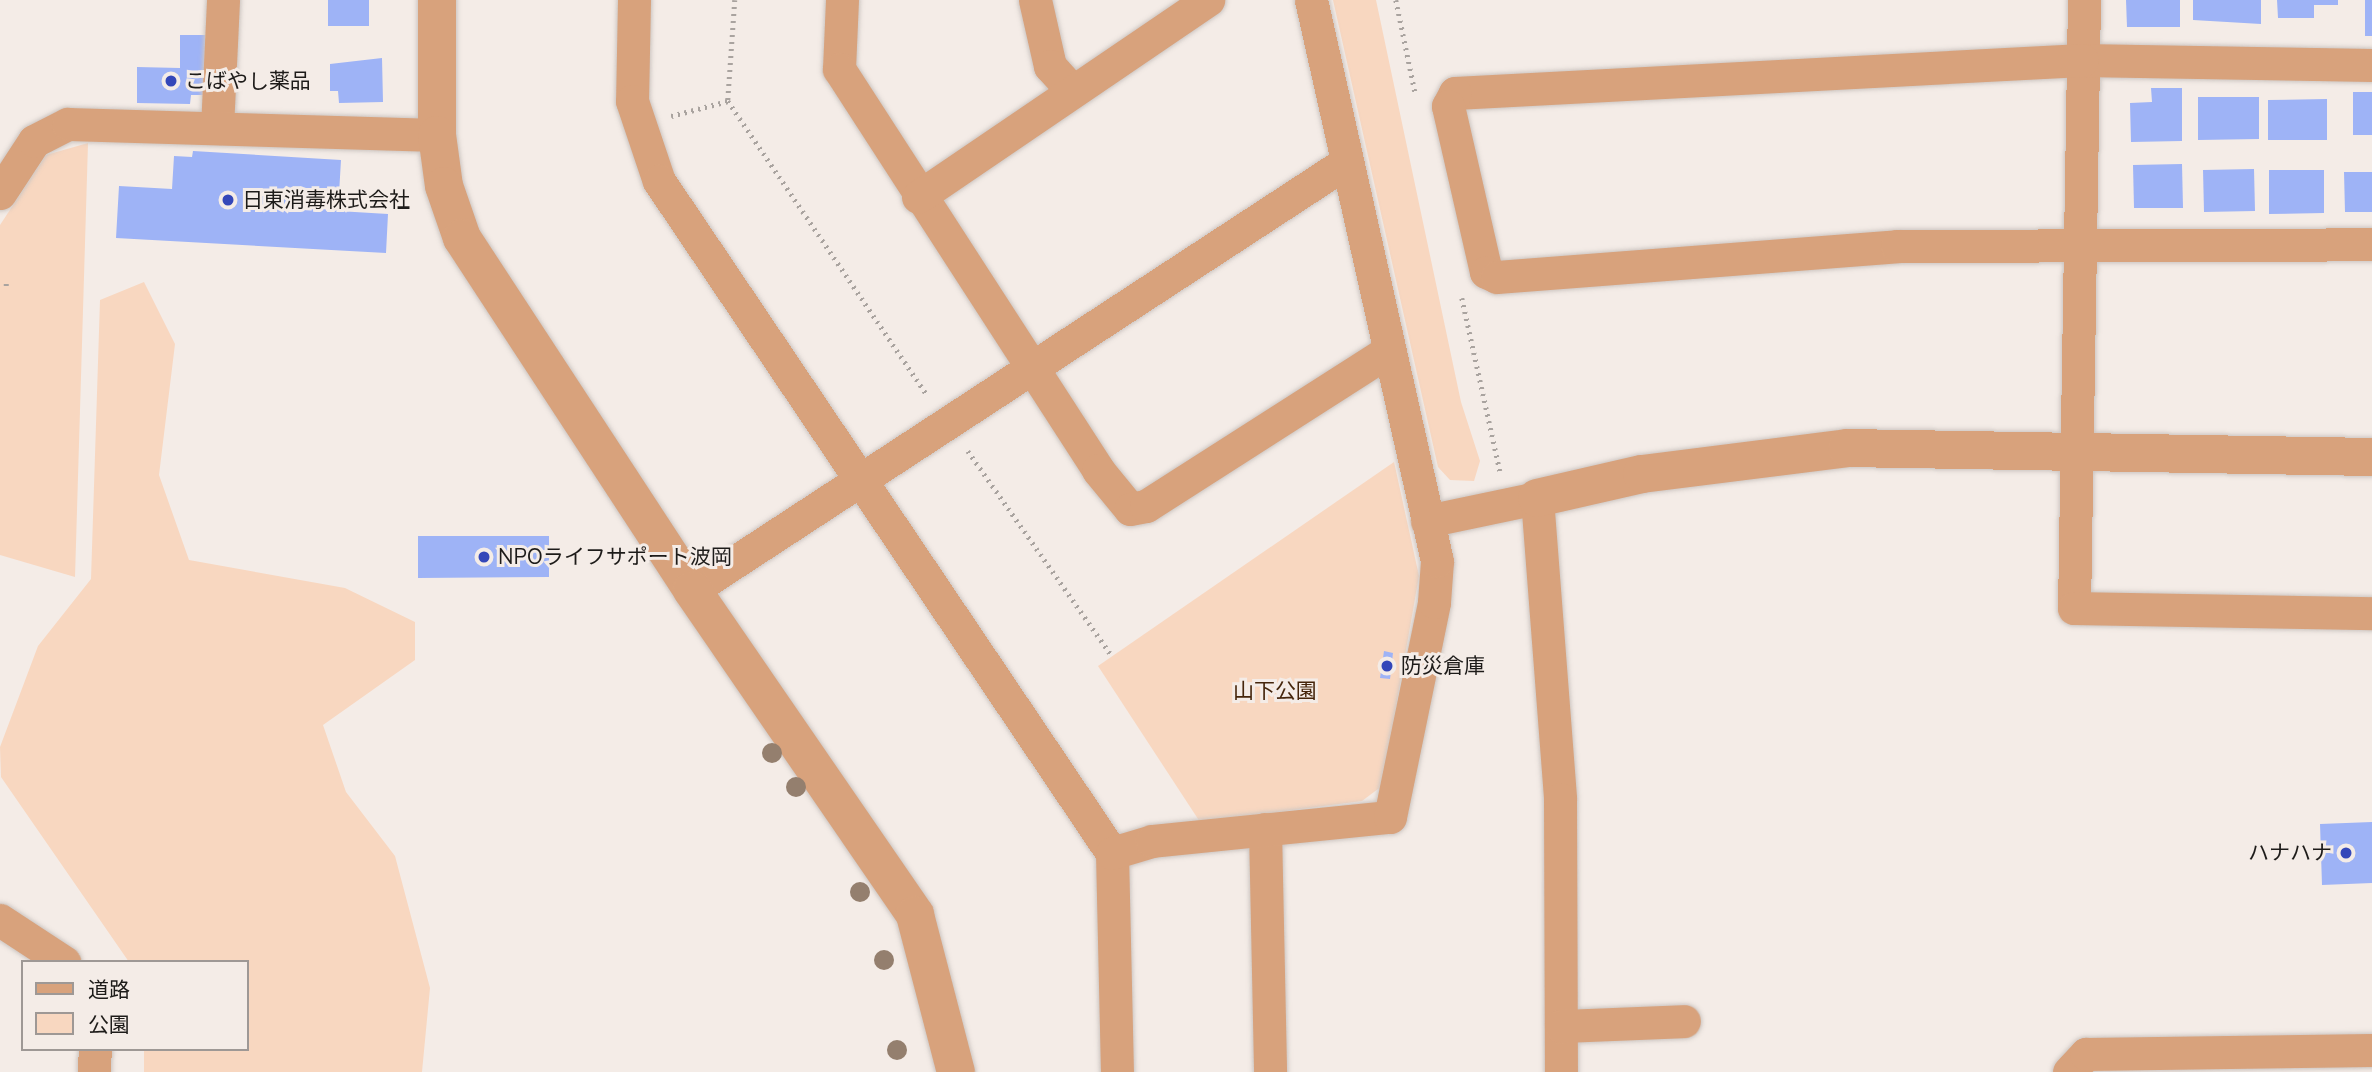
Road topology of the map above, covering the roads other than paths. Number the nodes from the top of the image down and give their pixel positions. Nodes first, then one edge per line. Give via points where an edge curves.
1 (223, 0) edge
2 (437, 0) edge
3 (634, 0) edge
4 (842, 0) edge
5 (1035, 0) edge
6 (1208, 0) edge
7 (1311, 0) edge
8 (2084, 0) edge
9 (2082, 60) junction
10 (2372, 65) edge
11 (1071, 89) junction
12 (217, 128) junction
13 (438, 135) junction
14 (1345, 163) junction
15 (0, 194) edge
16 (919, 197) junction
17 (2372, 244) edge
18 (2080, 245) junction
19 (1387, 352) junction
20 (1029, 365) junction
21 (2076, 452) junction
22 (2372, 457) edge
23 (860, 478) junction
24 (1537, 498) junction
25 (1427, 521) junction
26 (692, 590) junction
27 (2372, 612) edge
28 (1265, 829) junction
29 (1112, 853) junction
30 (0, 920) edge
31 (61, 960) edge
32 (1684, 1021) dead end
33 (1561, 1026) junction
34 (2372, 1050) edge
35 (95, 1051) edge
36 (94, 1072) edge
37 (956, 1072) edge
38 (1117, 1072) edge
39 (1270, 1072) edge
40 (1561, 1072) edge
41 (2069, 1072) edge

1 - 12 street
2 - 13 street
3 - 23 street via 632,101 659,181
4 - 16 street via 839,69
5 - 11 street via 1050,66
6 - 11 street
7 - 14 street
8 - 9 street
9 - 10 street
9 - 18 street
9 - 18 street via 1455,93 1448,106 1486,272 1497,278 1897,246
11 - 16 street
12 - 13 street
12 - 15 street via 68,124 34,141
13 - 26 street via 444,186 462,237
14 - 19 street
14 - 20 street
16 - 20 street
17 - 18 street
18 - 21 street
19 - 20 street via 1146,506 1130,509
19 - 25 street
20 - 23 street
21 - 22 street
21 - 24 street via 1847,448 1642,474
21 - 27 street via 2074,608
23 - 26 street
23 - 29 street
24 - 25 street
24 - 33 street via 1560,799
25 - 28 street via 1437,561 1434,602 1390,817
26 - 37 street via 915,915
28 - 29 street via 1152,841
28 - 39 street
29 - 38 street
30 - 31 street
32 - 33 street
33 - 40 street
34 - 41 street via 2086,1054
35 - 36 street

